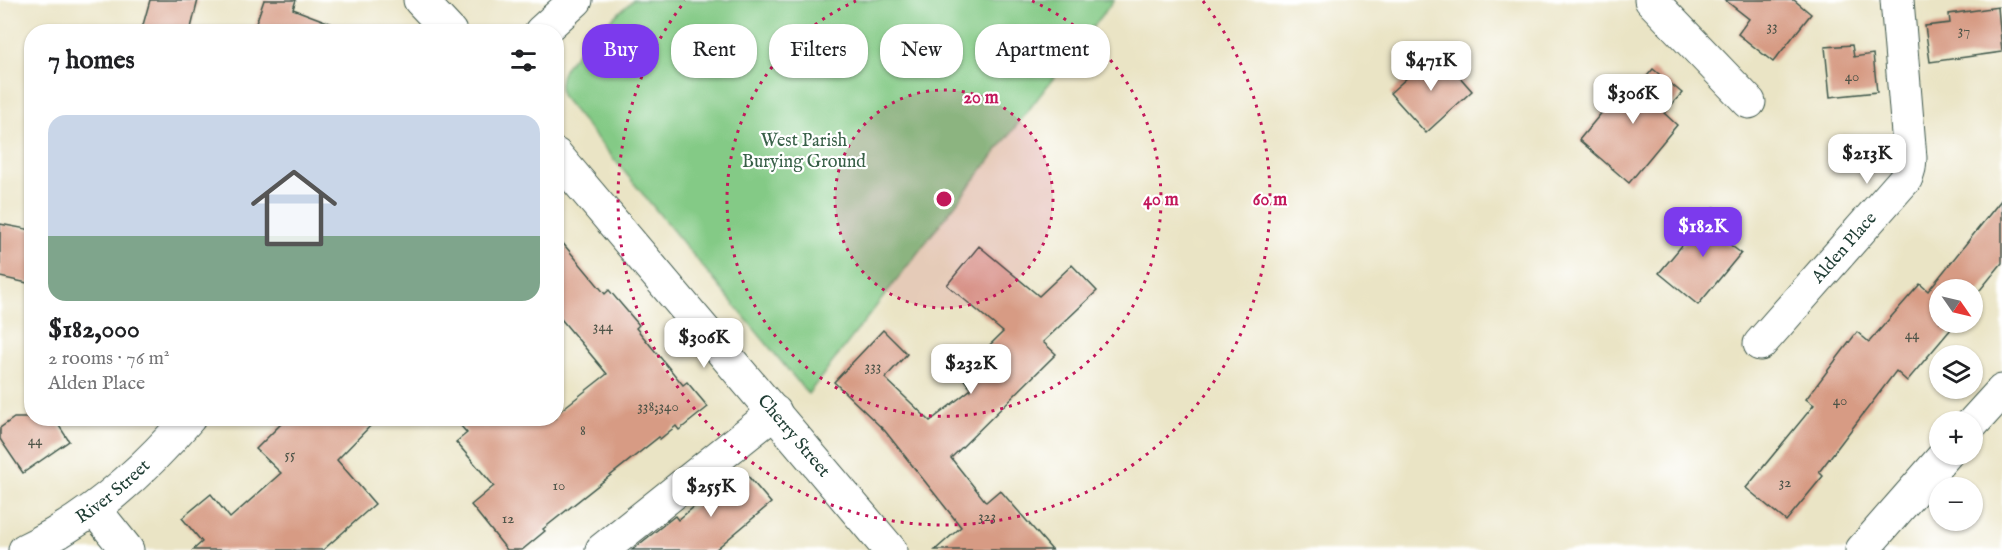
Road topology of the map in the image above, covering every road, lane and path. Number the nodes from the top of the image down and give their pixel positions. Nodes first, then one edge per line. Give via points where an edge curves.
1 (420, 0) edge
2 (576, 0) edge
3 (1651, 0) edge
4 (1897, 0) edge
5 (442, 24) edge
6 (550, 24) edge
7 (1749, 102) dead end
8 (564, 164) edge
9 (1760, 344) dead end
10 (2002, 391) edge
11 (775, 412) junction
12 (1983, 412) edge
13 (181, 426) edge
14 (1936, 465) edge
15 (95, 510) junction
16 (25, 550) edge
17 (128, 550) edge
18 (602, 550) edge
19 (890, 550) edge
20 (1862, 550) edge

1 - 5 street
2 - 6 street
3 - 7 street
4 - 9 street, Alden Place via 1910,158 1906,178
8 - 11 street, Cherry Street
10 - 12 street
11 - 18 street
11 - 19 street, Cherry Street
13 - 15 street, River Street via 124,486
14 - 20 street
15 - 16 street, River Street
15 - 17 street

